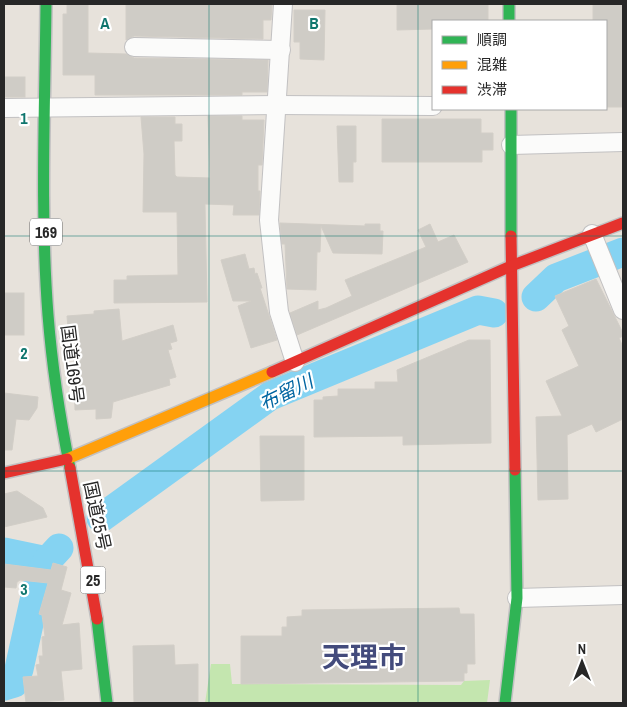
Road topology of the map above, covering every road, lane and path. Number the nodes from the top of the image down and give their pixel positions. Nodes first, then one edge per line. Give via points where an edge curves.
1 (46, 4) edge
2 (284, 4) edge
3 (509, 4) edge
4 (509, 20) edge
5 (134, 47) dead end
6 (281, 50) junction
7 (278, 105) junction
8 (432, 106) edge
9 (4, 108) edge
10 (45, 109) junction
11 (511, 110) edge
12 (623, 142) edge
13 (511, 145) junction
14 (623, 222) edge
15 (592, 234) junction
16 (511, 266) junction
17 (623, 310) edge
18 (295, 362) junction
19 (67, 459) junction
20 (4, 473) edge
21 (623, 595) edge
22 (517, 598) junction
23 (107, 703) edge
24 (505, 703) edge

1 - 10 main road, 国道169号 / 169
2 - 6 street
3 - 4 main road
5 - 6 street
6 - 7 street
7 - 8 street
7 - 10 street
7 - 18 street via 269,220 279,312
9 - 10 street
10 - 19 main road, 国道169号 / 169 via 48,315
11 - 13 main road
12 - 13 street
13 - 16 main road
14 - 15 main road
15 - 16 main road
15 - 17 street
16 - 18 main road
16 - 22 main road
18 - 19 main road
19 - 20 main road
19 - 23 main road, 国道25号 / 25 via 93,583
21 - 22 street
22 - 24 main road

